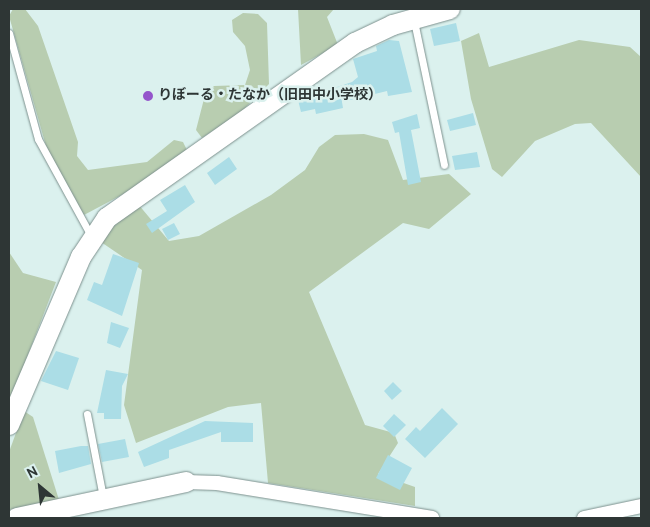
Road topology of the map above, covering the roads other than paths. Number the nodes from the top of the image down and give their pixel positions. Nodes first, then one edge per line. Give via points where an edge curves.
1 (450, 9) edge
2 (413, 19) junction
3 (9, 33) edge
4 (444, 165) dead end
5 (91, 236) junction
6 (87, 414) dead end
7 (9, 425) edge
8 (186, 482) joint
9 (104, 498) junction
10 (641, 506) edge
11 (17, 518) edge
12 (432, 518) edge
13 (584, 518) edge

1 - 2 street
2 - 4 lane
2 - 5 street via 355,43 107,218
3 - 5 lane via 38,139
5 - 7 street
6 - 9 lane
8 - 9 street
8 - 12 street via 217,483
9 - 11 street
10 - 13 street

